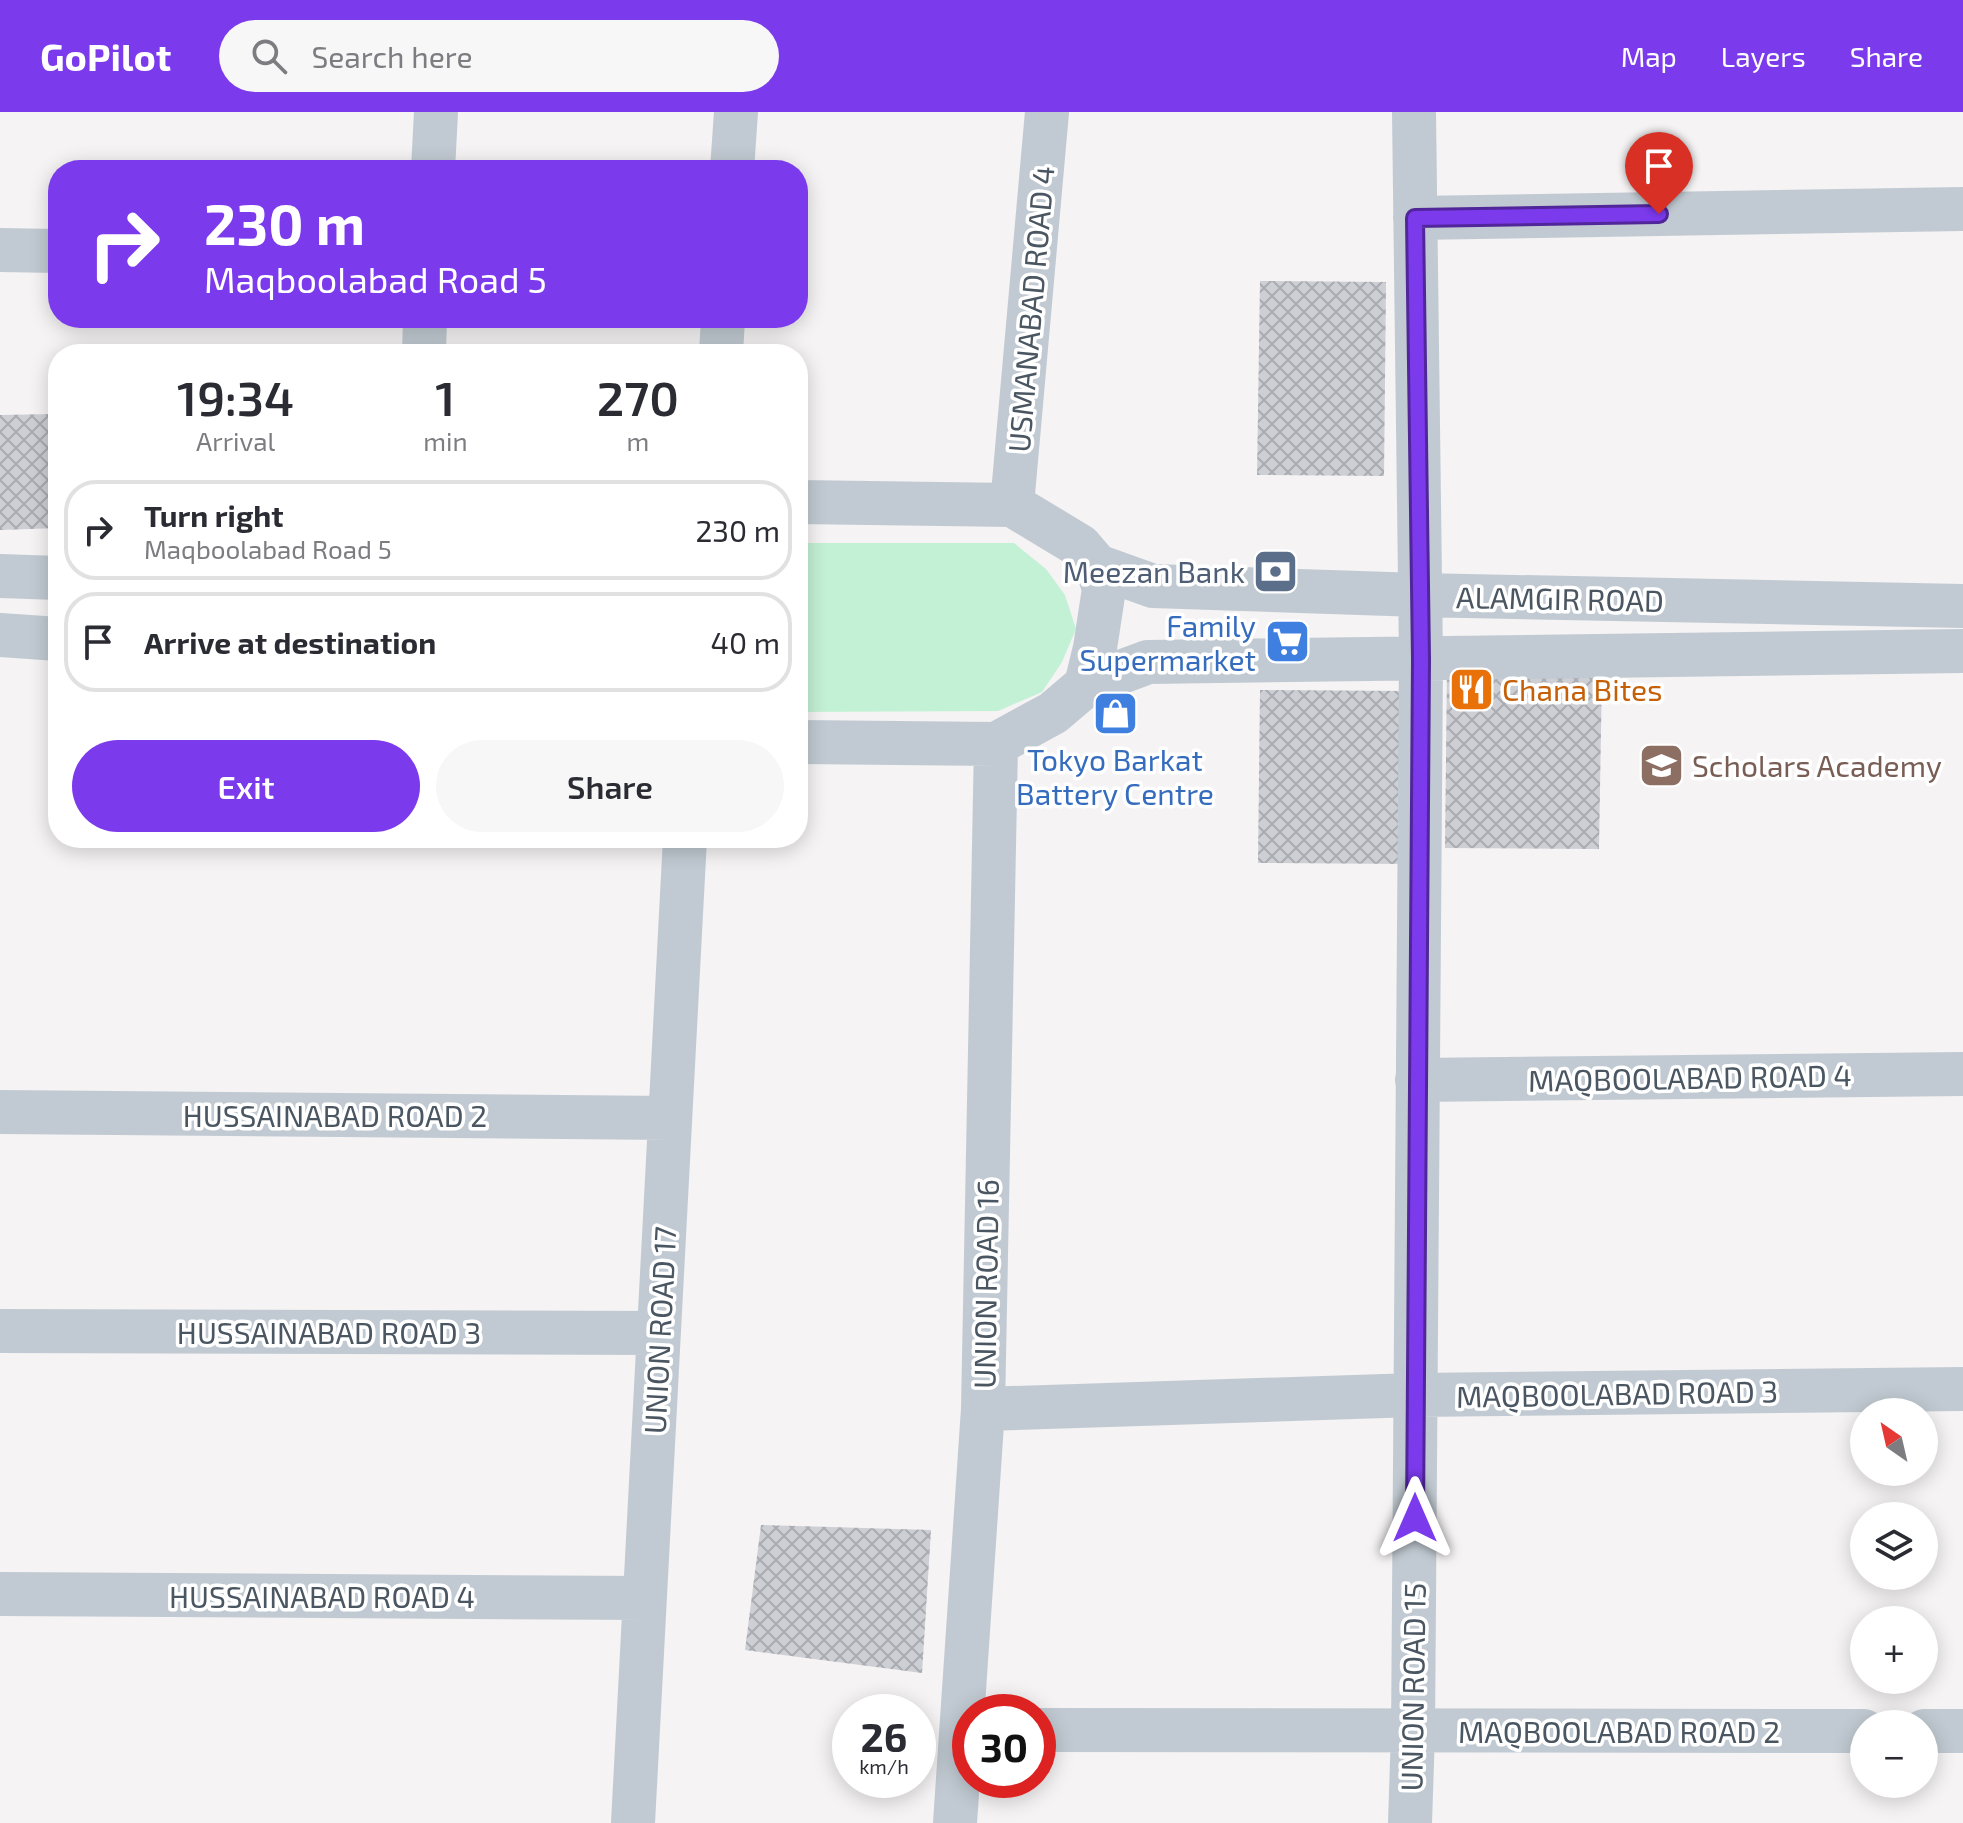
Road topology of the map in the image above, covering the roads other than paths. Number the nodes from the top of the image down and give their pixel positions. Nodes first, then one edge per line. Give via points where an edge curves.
1 (436, 112) edge
2 (736, 112) edge
3 (1047, 112) edge
4 (1414, 112) edge
5 (434, 160) edge
6 (733, 160) edge
7 (1963, 209) edge
8 (1415, 218) junction
9 (0, 250) edge
10 (48, 251) edge
11 (808, 502) edge
12 (1012, 505) junction
13 (1097, 566) junction
14 (0, 576) edge
15 (48, 578) edge
16 (1419, 595) junction
17 (1963, 606) edge
18 (0, 635) edge
19 (48, 638) edge
20 (1963, 651) edge
21 (1421, 659) junction
22 (1086, 685) junction
23 (808, 742) edge
24 (996, 744) junction
25 (684, 848) edge
26 (1963, 1074) edge
27 (1417, 1080) junction
28 (0, 1112) edge
29 (670, 1118) junction
30 (0, 1331) edge
31 (659, 1333) junction
32 (1963, 1389) edge
33 (1415, 1395) junction
34 (983, 1409) junction
35 (0, 1594) edge
36 (645, 1598) junction
37 (968, 1694) edge
38 (1056, 1730) edge
39 (1850, 1731) edge
40 (1938, 1731) edge
41 (1963, 1731) edge
42 (1413, 1732) junction
43 (958, 1798) edge
44 (633, 1823) edge
45 (955, 1823) edge
46 (1410, 1823) edge

1 - 5 street
2 - 6 street
3 - 12 street, USMANABAD ROAD 4
4 - 8 street, UNION ROAD 15
7 - 8 street
8 - 16 street, UNION ROAD 15
9 - 10 street
11 - 12 street
12 - 13 street, ALAMGIR ROAD via 1080,546
13 - 16 street, ALAMGIR ROAD via 1153,586
13 - 22 street via 1104,589
14 - 15 street
16 - 17 street, ALAMGIR ROAD
16 - 21 street, UNION ROAD 15
18 - 19 street
20 - 21 street, ALAMGIR ROAD
21 - 22 street, ALAMGIR ROAD via 1148,662
21 - 27 street, UNION ROAD 15
22 - 24 street, ALAMGIR ROAD via 1053,713
23 - 24 street, ALAMGIR ROAD
24 - 34 street, UNION ROAD 16
25 - 29 street, UNION ROAD 17
26 - 27 street, MAQBOOLABAD ROAD 4
27 - 33 street, UNION ROAD 15
28 - 29 street, HUSSAINABAD ROAD 2
29 - 31 street, UNION ROAD 17
30 - 31 street, HUSSAINABAD ROAD 3
31 - 36 street, UNION ROAD 17
32 - 33 street, MAQBOOLABAD ROAD 3
33 - 34 street, MAQBOOLABAD ROAD 3
33 - 42 street, UNION ROAD 15
34 - 37 street, UNION ROAD 16
35 - 36 street, HUSSAINABAD ROAD 4
36 - 44 street, UNION ROAD 17
38 - 42 street, MAQBOOLABAD ROAD 2
39 - 42 street, MAQBOOLABAD ROAD 2
40 - 41 street
42 - 46 street, UNION ROAD 15
43 - 45 street, UNION ROAD 16

